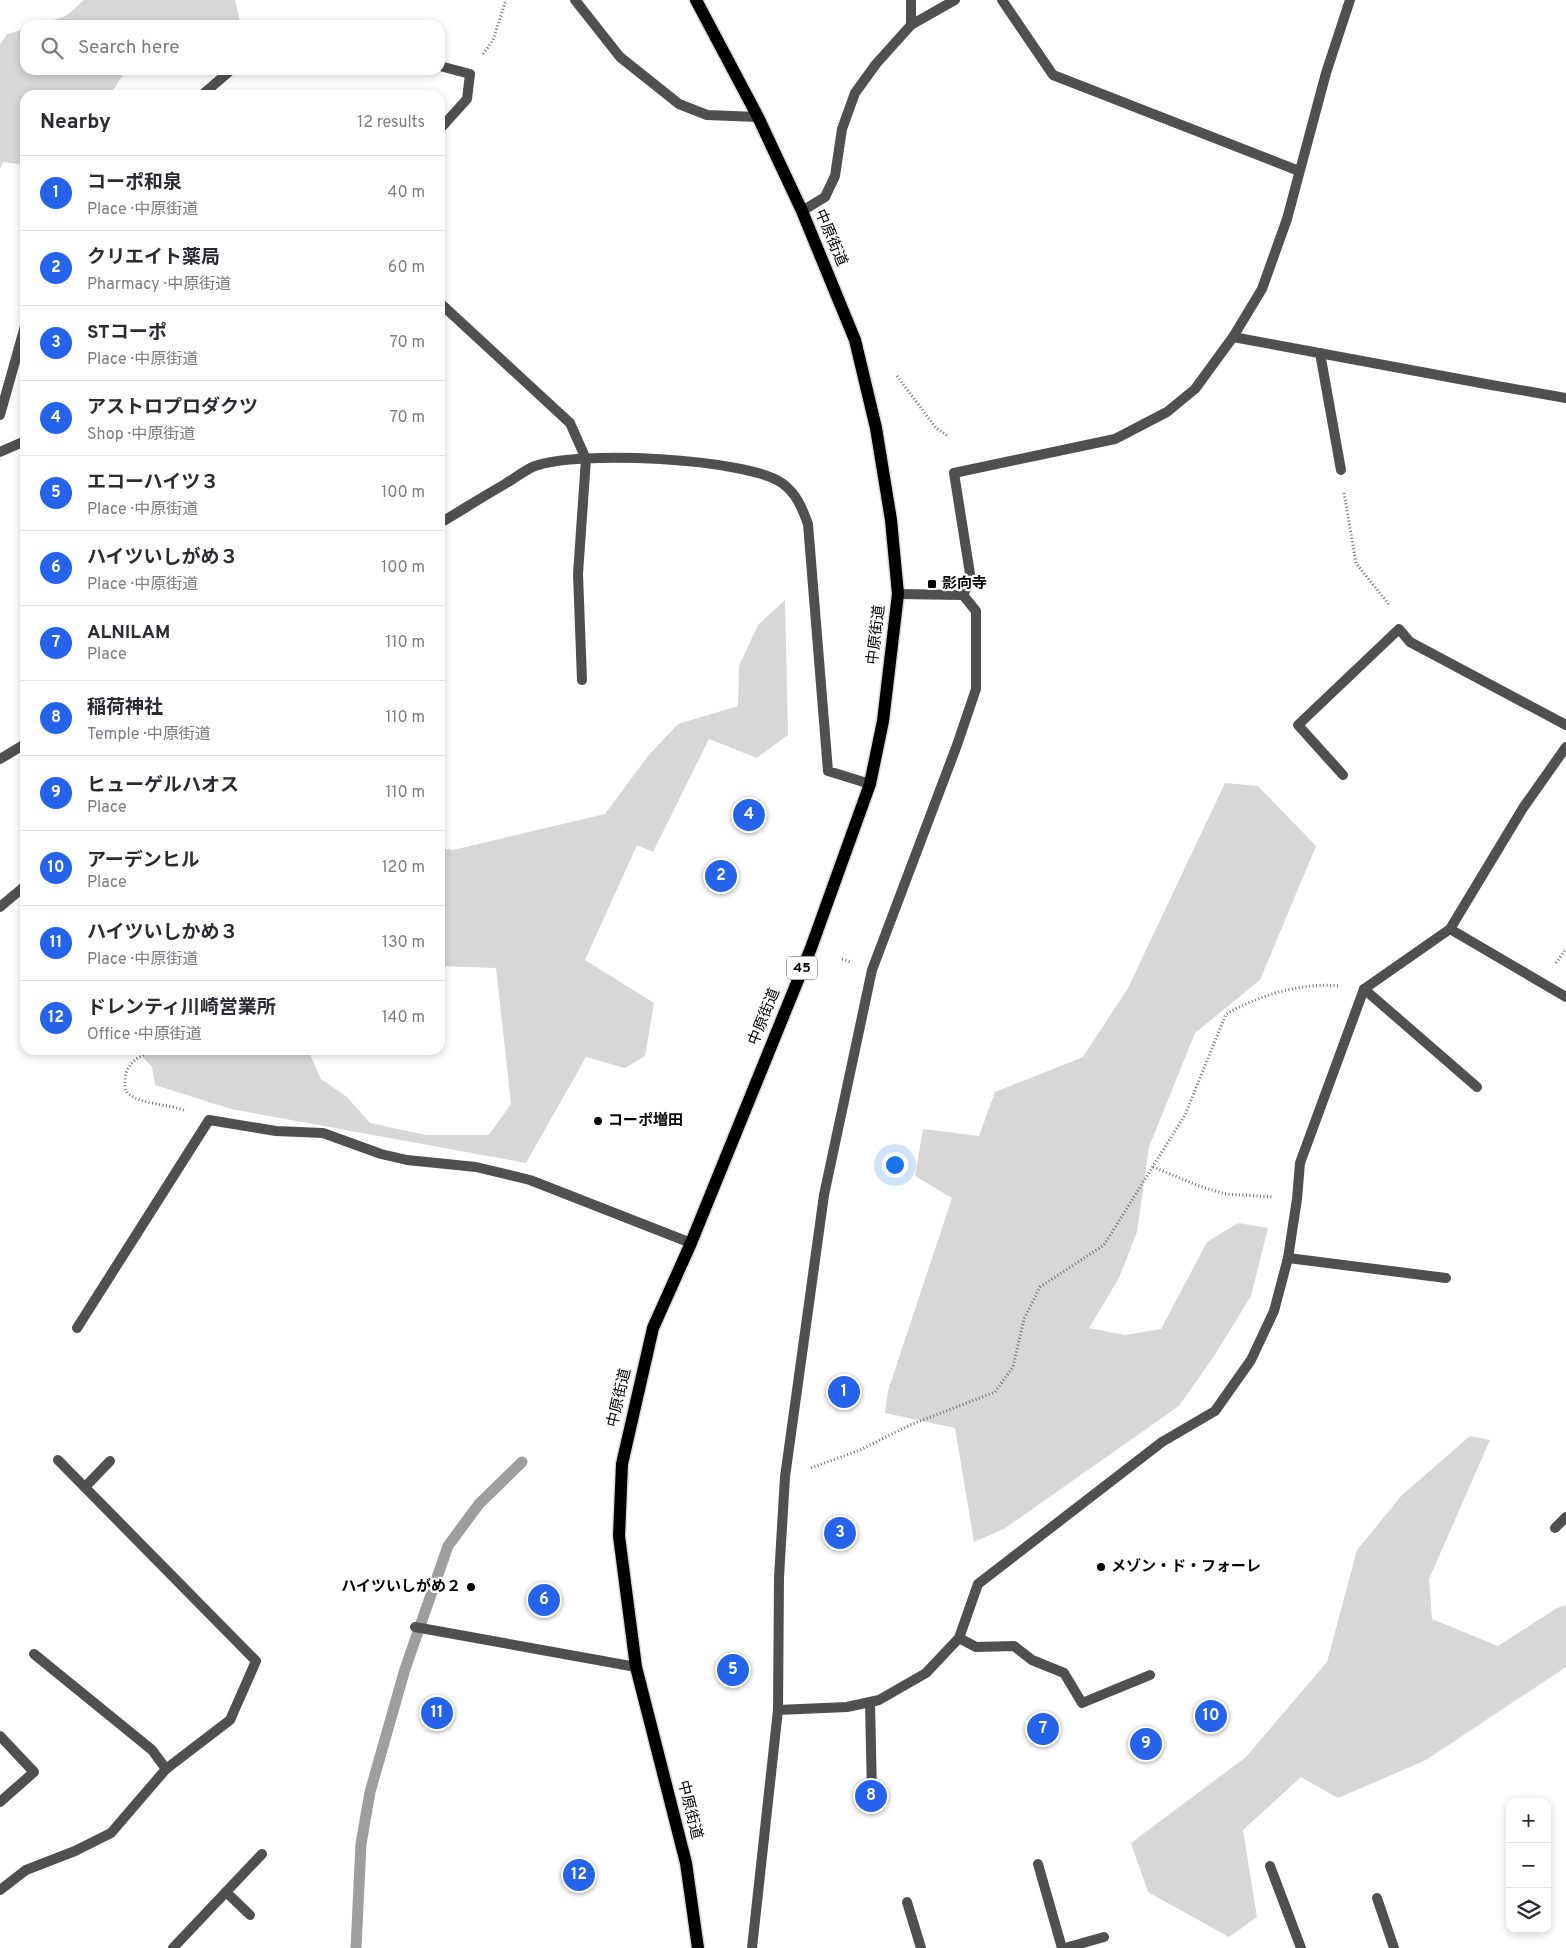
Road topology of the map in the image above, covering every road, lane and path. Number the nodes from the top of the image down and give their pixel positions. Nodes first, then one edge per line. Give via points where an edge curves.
1 (506, 0) edge
2 (574, 0) edge
3 (696, 0) edge
4 (912, 0) edge
5 (954, 0) edge
6 (1002, 0) edge
7 (1350, 0) edge
8 (910, 25) junction
9 (445, 67) edge
10 (470, 74) junction
11 (225, 75) edge
12 (208, 90) edge
13 (758, 116) junction
14 (445, 123) edge
15 (1299, 171) junction
16 (802, 211) junction
17 (445, 308) edge
18 (1233, 337) junction
19 (20, 344) edge
20 (1320, 353) junction
21 (897, 376) dead end
22 (1566, 398) edge
23 (0, 415) edge
24 (948, 436) dead end
25 (20, 443) edge
26 (0, 452) edge
27 (586, 459) junction
28 (1341, 470) joint
29 (445, 519) edge
30 (898, 594) junction
31 (963, 595) junction
32 (1400, 630) junction
33 (582, 680) dead end
34 (1566, 725) edge
35 (20, 747) edge
36 (1566, 747) edge
37 (0, 759) edge
38 (1343, 775) dead end
39 (870, 784) junction
40 (20, 890) edge
41 (0, 907) edge
42 (1450, 929) junction
43 (1364, 989) junction
44 (1566, 998) edge
45 (144, 1055) edge
46 (1477, 1087) dead end
47 (209, 1120) junction
48 (1153, 1167) junction
49 (1297, 1199) junction
50 (691, 1243) junction
51 (1288, 1258) junction
52 (1446, 1278) dead end
53 (77, 1328) dead end
54 (58, 1460) dead end
55 (110, 1461) dead end
56 (785, 1477) junction
57 (84, 1487) junction
58 (1566, 1517) edge
59 (1555, 1528) dead end
60 (415, 1627) dead end
61 (959, 1638) junction
62 (34, 1654) dead end
63 (636, 1667) junction
64 (1150, 1675) dead end
65 (870, 1702) junction
66 (778, 1710) junction
67 (0, 1736) edge
68 (166, 1769) junction
69 (872, 1795) dead end
70 (0, 1802) edge
71 (262, 1854) dead end
72 (1038, 1864) dead end
73 (1270, 1866) dead end
74 (0, 1890) edge
75 (226, 1892) junction
76 (1377, 1898) dead end
77 (907, 1902) dead end
78 (250, 1915) dead end
79 (1104, 1937) dead end
80 (173, 1948) edge
81 (698, 1948) edge
82 (752, 1948) edge
83 (921, 1948) edge
84 (1064, 1948) edge
85 (1301, 1948) edge
86 (1394, 1948) edge

1 - 10 path via 493,40
2 - 13 street via 620,57 680,104 707,115
3 - 13 main road, 中原街道 / 45
4 - 8 street
5 - 8 street
6 - 15 street via 1053,75
7 - 15 street
8 - 16 street via 855,93 842,129 835,176 825,197
9 - 10 street
10 - 14 street via 467,99
11 - 12 street
13 - 16 main road, 中原街道 / 45
15 - 18 street via 1287,219 1262,289
16 - 30 main road, 中原街道 / 45 via 855,340 876,428
17 - 27 street via 570,423
18 - 20 street
18 - 31 street via 1195,389 1167,412 1115,439 954,472 971,580
19 - 23 street
20 - 22 street
20 - 28 street
21 - 24 path via 936,428
25 - 26 street
27 - 29 street via 534,466
27 - 33 street via 578,574
27 - 39 street via 700,462 747,470 782,483 799,500 808,524 828,771
28 - 32 path via 1356,563 1393,610
30 - 31 street
30 - 39 main road, 中原街道 / 45 via 883,721
31 - 56 street via 976,611 976,689 958,745 872,970 824,1195
32 - 34 street via 1410,642
32 - 38 street via 1298,725
35 - 37 street
36 - 42 street via 1523,808
39 - 50 main road, 中原街道 / 45 via 811,948
40 - 41 street
42 - 43 street
42 - 44 street
43 - 46 street
43 - 48 path via 1329,985 1299,988 1265,996 1226,1014 1185,1115
43 - 49 street via 1300,1163
45 - 47 path via 126,1069 125,1088 129,1094 144,1101 175,1106
47 - 50 street via 276,1132 323,1133 407,1160 476,1167 530,1180
47 - 53 street
48 - 49 path via 1225,1194
48 - 56 path via 1104,1245 1040,1288 1024,1319 1013,1367 995,1392 910,1425 860,1450
49 - 51 street
50 - 63 main road, 中原街道 / 45 via 653,1328 622,1464 619,1536
51 - 52 street
51 - 61 street via 1274,1311 1251,1360 1215,1411 1162,1442 978,1584
54 - 57 street
55 - 57 street
56 - 66 street via 779,1577
57 - 68 street via 256,1661 230,1720
58 - 59 street
60 - 63 street
61 - 64 street via 976,1647 1014,1646 1032,1660 1064,1674 1082,1702
61 - 65 street via 926,1672
62 - 68 street via 152,1750
63 - 81 main road, 中原街道 / 45 via 686,1863
65 - 66 street via 846,1707
65 - 69 street
66 - 82 street
67 - 70 street via 34,1772
68 - 74 street via 111,1833 26,1870
71 - 75 street
72 - 84 street
73 - 85 street
75 - 78 street
75 - 80 street
76 - 86 street
77 - 83 street
79 - 84 street

